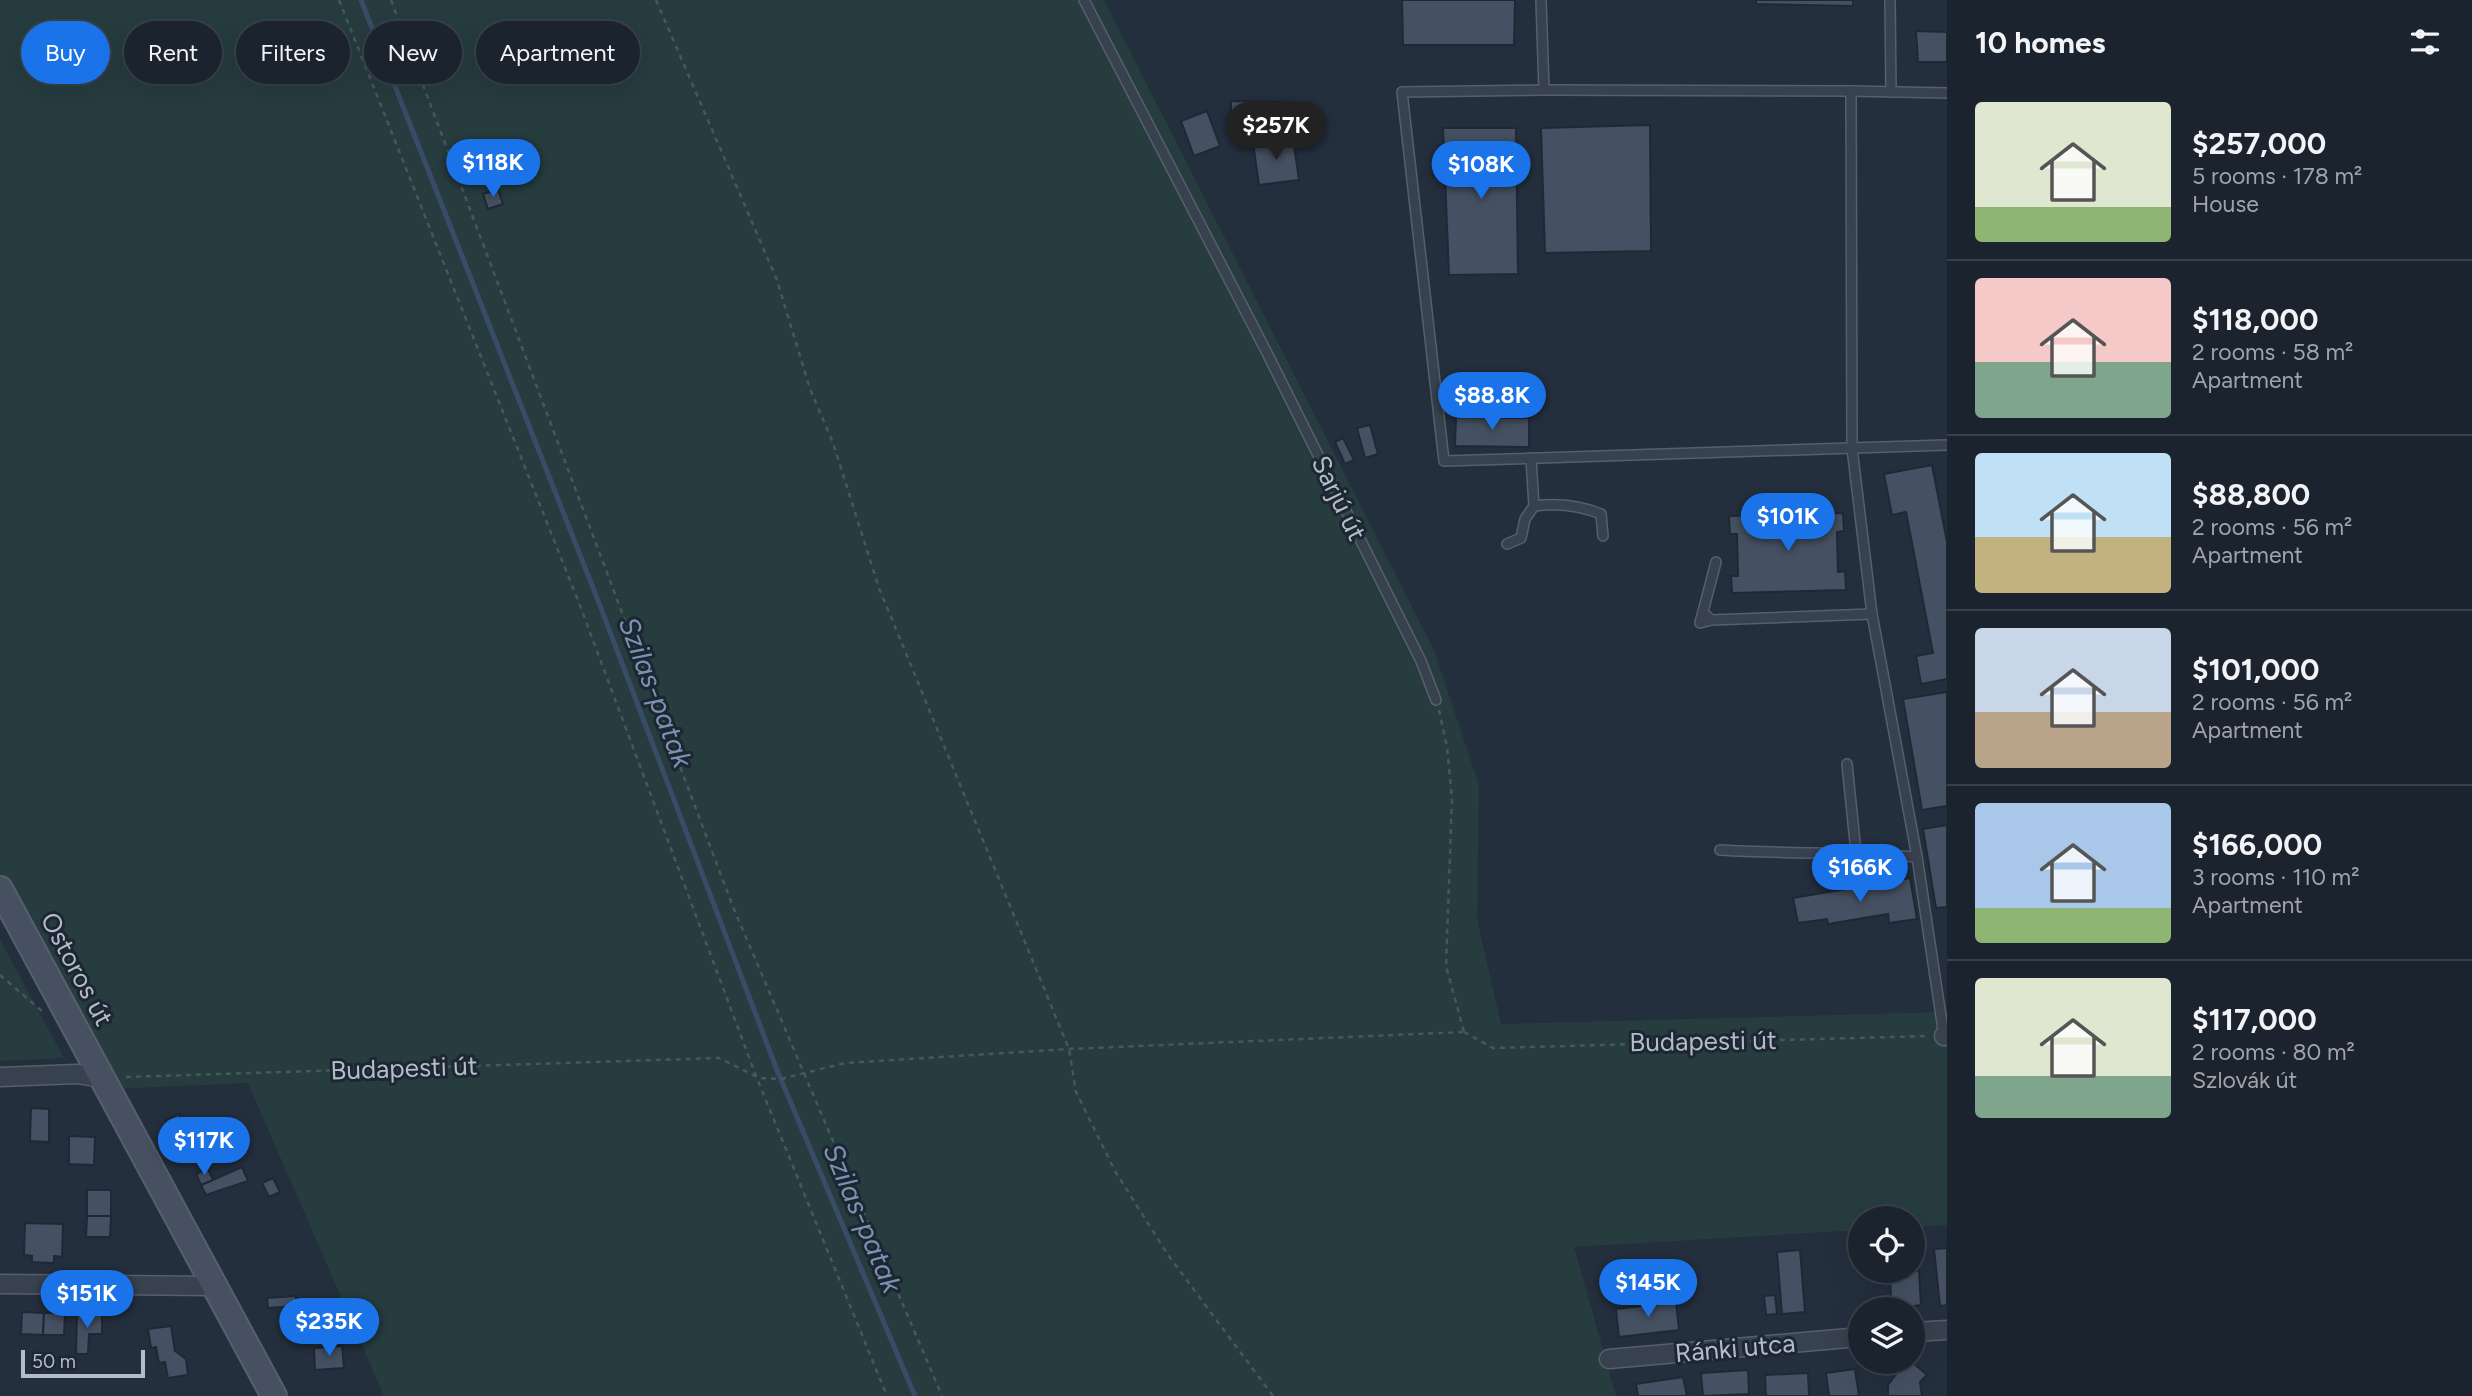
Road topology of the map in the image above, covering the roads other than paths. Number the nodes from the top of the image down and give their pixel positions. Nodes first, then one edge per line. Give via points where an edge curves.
1 (1084, 0) edge
2 (1541, 0) edge
3 (1890, 0) edge
4 (1544, 90) junction
5 (1851, 91) junction
6 (1891, 92) junction
7 (1947, 93) edge
8 (1947, 445) edge
9 (1852, 448) junction
10 (1531, 458) junction
11 (1534, 506) junction
12 (1602, 536) dead end
13 (1507, 544) dead end
14 (1716, 562) dead end
15 (1872, 614) junction
16 (1436, 700) road end
17 (1847, 764) dead end
18 (1720, 850) dead end
19 (1856, 852) junction
20 (1917, 857) junction
21 (0, 889) edge
22 (1945, 1036) edge
23 (0, 1077) edge
24 (102, 1078) junction
25 (0, 1284) edge
26 (216, 1286) junction
27 (1947, 1329) edge
28 (1925, 1331) edge
29 (1848, 1338) edge
30 (1609, 1359) dead end
31 (274, 1396) edge

1 - 16 lane, Sarjú út via 1266,351 1421,661
2 - 4 lane
3 - 6 lane
4 - 5 lane
4 - 10 lane via 1402,92 1444,461
5 - 6 lane
5 - 9 lane
6 - 7 lane
8 - 9 lane
9 - 10 lane
9 - 15 lane
10 - 11 lane
11 - 12 lane via 1584,507 1601,514
11 - 13 lane via 1521,538
14 - 15 lane via 1703,612 1711,620
15 - 20 lane
17 - 19 lane
18 - 19 lane via 1798,855
19 - 20 lane
20 - 22 lane
21 - 24 main road, Ostoros út
23 - 24 street via 77,1074
24 - 26 main road, Ostoros út
25 - 26 street
26 - 31 main road, Ostoros út
27 - 28 street
29 - 30 street, Ránki utca

